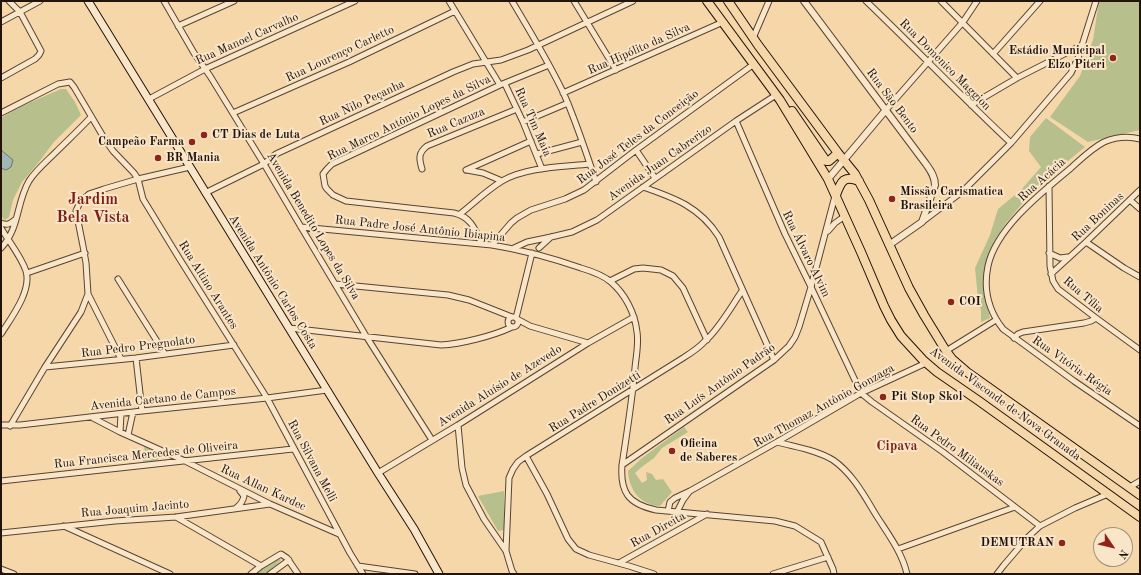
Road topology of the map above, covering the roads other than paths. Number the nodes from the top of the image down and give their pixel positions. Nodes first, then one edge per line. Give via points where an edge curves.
1 (9, 1) edge
2 (40, 1) edge
3 (88, 1) edge
4 (164, 1) edge
5 (234, 1) edge
6 (356, 1) edge
7 (449, 1) edge
8 (512, 1) edge
9 (574, 1) edge
10 (632, 1) edge
11 (708, 1) edge
12 (728, 1) edge
13 (769, 1) edge
14 (804, 1) edge
15 (866, 1) edge
16 (941, 1) edge
17 (977, 1) edge
18 (1040, 1) edge
19 (1096, 1) edge
20 (455, 11) junction
21 (20, 12) junction
22 (1, 22) edge
23 (587, 22) junction
24 (723, 22) junction
25 (963, 22) junction
26 (178, 26) junction
27 (753, 38) junction
28 (538, 45) junction
29 (1082, 45) junction
30 (993, 54) junction
31 (487, 62) junction
32 (929, 62) junction
33 (754, 64) junction
34 (549, 65) junction
35 (205, 69) junction
36 (616, 70) junction
37 (1, 78) edge
38 (1017, 78) junction
39 (503, 85) junction
40 (563, 93) junction
41 (778, 97) junction
42 (149, 99) junction
43 (568, 103) junction
44 (971, 105) junction
45 (517, 109) junction
46 (885, 111) junction
47 (233, 113) junction
48 (1, 114) edge
49 (91, 117) junction
50 (736, 121) junction
51 (523, 122) junction
52 (1140, 139) edge
53 (531, 141) junction
54 (582, 142) junction
55 (1011, 144) junction
56 (636, 150) junction
57 (838, 153) junction
58 (537, 154) junction
59 (844, 160) junction
60 (264, 164) junction
61 (590, 164) junction
62 (190, 167) junction
63 (422, 169) dead end
64 (542, 169) junction
65 (655, 178) junction
66 (138, 179) junction
67 (828, 179) junction
68 (502, 181) junction
69 (859, 181) junction
70 (596, 182) junction
71 (1049, 186) junction
72 (643, 187) junction
73 (1140, 190) edge
74 (206, 193) junction
75 (836, 195) junction
76 (1130, 200) junction
77 (1140, 209) edge
78 (460, 214) junction
79 (845, 216) junction
80 (16, 218) junction
81 (922, 222) junction
82 (1, 223) edge
83 (1, 228) edge
84 (301, 228) junction
85 (826, 233) junction
86 (551, 237) junction
87 (538, 239) junction
88 (8, 240) junction
89 (528, 242) junction
90 (1086, 242) junction
91 (482, 244) junction
92 (492, 244) junction
93 (888, 245) junction
94 (1, 248) edge
95 (514, 248) junction
96 (539, 248) junction
97 (524, 251) junction
98 (85, 253) junction
99 (1049, 253) junction
100 (535, 254) junction
101 (1068, 257) junction
102 (27, 273) junction
103 (1051, 274) junction
104 (1140, 277) edge
105 (118, 279) dead end
106 (610, 281) junction
107 (335, 284) junction
108 (812, 287) junction
109 (742, 291) junction
110 (88, 294) junction
111 (634, 317) junction
112 (1096, 318) junction
113 (996, 320) junction
114 (513, 321) junction
115 (530, 326) junction
116 (289, 328) junction
117 (1, 334) edge
118 (366, 336) junction
119 (1014, 338) junction
120 (707, 340) junction
121 (588, 343) junction
122 (234, 345) junction
123 (1140, 350) edge
124 (946, 351) junction
125 (164, 354) junction
126 (136, 358) junction
127 (121, 359) junction
128 (774, 360) junction
129 (926, 363) junction
130 (45, 367) junction
131 (327, 390) junction
132 (633, 390) junction
133 (861, 393) junction
134 (267, 398) junction
135 (142, 411) junction
136 (133, 412) junction
137 (122, 414) junction
138 (92, 417) junction
139 (1, 425) edge
140 (458, 425) junction
141 (10, 426) junction
142 (1140, 426) edge
143 (120, 432) junction
144 (128, 435) junction
145 (432, 440) junction
146 (777, 442) junction
147 (293, 449) junction
148 (526, 456) junction
149 (185, 461) junction
150 (622, 465) junction
151 (378, 473) junction
152 (1140, 480) edge
153 (1, 481) edge
154 (236, 487) junction
155 (1130, 487) junction
156 (690, 491) junction
157 (1108, 494) junction
158 (1140, 495) edge
159 (270, 504) junction
160 (1015, 507) junction
161 (235, 509) junction
162 (668, 511) junction
163 (677, 512) junction
164 (707, 514) junction
165 (176, 517) junction
166 (1140, 517) edge
167 (63, 526) junction
168 (1040, 526) junction
169 (1, 533) edge
170 (339, 534) junction
171 (898, 549) junction
172 (506, 551) junction
173 (828, 557) junction
174 (289, 560) junction
175 (618, 563) junction
176 (261, 566) junction
177 (358, 566) junction
178 (1, 569) edge
179 (14, 574) edge
180 (170, 574) edge
181 (251, 574) edge
182 (270, 574) edge
183 (298, 574) edge
184 (363, 574) edge
185 (415, 574) edge
186 (439, 574) edge
187 (514, 574) edge
188 (654, 574) edge
189 (773, 574) edge
190 (834, 574) edge
191 (907, 574) edge
192 (997, 574) edge

1 - 21 street
2 - 21 street
3 - 42 main road, Avenida Antônio Carlos Costa
4 - 26 street, Avenida Benedito Lopes da Silva
5 - 26 street
6 - 35 street, Rua Manoel Carvalho
7 - 20 street, Rua Tim Maia
8 - 28 street
9 - 23 street
10 - 23 street, Rua Nilo Peçanha
11 - 24 main road, Avenida Visconde de Nova Granada
12 - 27 main road
13 - 27 street
14 - 46 street, Rua São Bento
15 - 32 street, Rua Domenico Maggion
16 - 25 street
17 - 25 street
18 - 30 street
19 - 29 street
20 - 31 street, Rua Tim Maia
20 - 47 street, Rua Lourenço Carletto via 349,62
21 - 22 street
21 - 37 street via 40,49 40,55
23 - 28 street, Rua Nilo Peçanha
23 - 36 street
24 - 33 main road, Avenida Visconde de Nova Granada
24 - 36 street, Rua Hipólito da Silva
25 - 30 street
25 - 32 street
26 - 35 street, Avenida Benedito Lopes da Silva
27 - 57 main road
28 - 31 street, Rua Nilo Peçanha via 507,58
28 - 34 street
29 - 38 street
29 - 55 street via 1071,73
30 - 38 street
31 - 39 street, Rua Tim Maia
31 - 60 street, Rua Nilo Peçanha via 473,64 453,72 276,154
32 - 44 street, Rua Domenico Maggion
32 - 46 street
33 - 41 main road, Avenida Visconde de Nova Granada
33 - 56 street, Rua José Teles da Conceição
34 - 39 street
34 - 40 street
35 - 42 street, Rua Manoel Carvalho
35 - 47 street, Avenida Benedito Lopes da Silva
36 - 40 street, Rua Hipólito da Silva
38 - 44 street
39 - 45 street, Rua Tim Maia
39 - 78 street, Rua Marco Antônio Lopes da Silva via 332,164 323,174 327,189 346,201
40 - 43 street
41 - 50 street, Avenida Juan Cabrerizo
41 - 57 main road via 789,106 826,161
41 - 67 main road, Avenida Visconde de Nova Granada
42 - 62 main road, Avenida Antônio Carlos Costa
43 - 51 street
43 - 54 street
44 - 55 street, Rua Domenico Maggion
45 - 51 street, Rua Tim Maia
45 - 63 street, Rua Cazuza via 427,146 420,154
46 - 59 street
46 - 81 street, Rua São Bento via 932,173 935,185
47 - 60 street, Avenida Benedito Lopes da Silva
48 - 49 street via 58,84 70,82
49 - 66 street via 113,151
49 - 80 street via 34,174 22,198
50 - 65 street, Avenida Juan Cabrerizo
50 - 108 street, Rua Álvaro Alvim via 785,234
51 - 53 street, Rua Tim Maia
52 - 71 street, Rua Acácia via 1124,137 1105,141
53 - 58 street, Rua Tim Maia
53 - 68 street via 466,170 483,173
54 - 58 street
54 - 61 street
55 - 81 street via 962,191
56 - 65 street
56 - 70 street, Rua José Teles da Conceição
57 - 59 main road
58 - 64 street, Rua Tim Maia
59 - 67 street
59 - 69 main road
60 - 74 street, Rua Nilo Peçanha
60 - 84 street, Avenida Benedito Lopes da Silva
61 - 64 street
61 - 70 street
62 - 66 street
62 - 74 main road, Avenida Antônio Carlos Costa
64 - 68 street
65 - 72 street, Avenida Juan Cabrerizo
66 - 98 street via 89,194 80,202 76,211
66 - 122 street, Rua Altino Arantes via 144,199
67 - 75 main road, Avenida Visconde de Nova Granada
68 - 78 street
69 - 75 main road via 849,178 844,180
69 - 93 main road
70 - 92 street, Rua José Teles da Conceição via 574,196 525,213 511,223
71 - 99 street, Rua Tília
71 - 113 street, Rua Acácia via 1008,227 996,246 988,266 987,300
72 - 86 street, Avenida Juan Cabrerizo via 590,224
72 - 109 street via 681,201 698,212 713,227
73 - 76 street, Rua Boninas
74 - 116 main road, Avenida Antônio Carlos Costa
75 - 79 main road, Avenida Visconde de Nova Granada
75 - 85 street, Rua Luís Antônio Padrão
76 - 77 street
76 - 90 street, Rua Boninas
78 - 91 street via 471,224
79 - 85 street
79 - 129 main road, Avenida Visconde de Nova Granada via 891,320 901,336
80 - 82 street via 6,225
80 - 88 street
81 - 93 street
83 - 88 street
84 - 91 street, Rua Padre José Antônio Ibiapina
84 - 107 street, Avenida Benedito Lopes da Silva
85 - 108 street, Rua Luís Antônio Padrão
86 - 87 street, Avenida Juan Cabrerizo
86 - 96 street, Avenida Juan Cabrerizo
87 - 89 street, Avenida Juan Cabrerizo
87 - 96 street
88 - 94 street
88 - 102 street
89 - 95 street, Avenida Juan Cabrerizo
89 - 97 street
90 - 101 street, Rua Boninas
90 - 104 street
91 - 92 street, Rua Padre José Antônio Ibiapina
92 - 95 street, Rua Padre José Antônio Ibiapina
93 - 124 main road via 909,288
95 - 97 street, Rua Padre José Antônio Ibiapina
96 - 100 street
97 - 100 street, Rua Padre José Antônio Ibiapina
98 - 102 street
98 - 110 street
99 - 101 street, Rua Boninas via 1060,258
99 - 103 street, Rua Tília
100 - 106 street, Rua Padre José Antônio Ibiapina via 595,273
100 - 114 street
101 - 103 street, Rua Boninas
102 - 117 street via 22,299
103 - 112 street, Rua Tília via 1058,289
105 - 125 street
106 - 111 street via 625,298
106 - 120 street via 643,268 661,270 673,276 683,288
107 - 114 street via 443,294 496,310
107 - 118 street, Avenida Benedito Lopes da Silva
108 - 128 street, Rua Luís Antônio Padrão via 795,337
108 - 133 street, Rua Álvaro Alvim
109 - 120 street, Rua Padre Donizetti
109 - 128 street
110 - 127 street
110 - 130 street via 81,312
111 - 121 street, Avenida Aluísio de Azevedo
111 - 132 street via 638,343
112 - 119 street via 1084,324 1023,332
112 - 123 street, Rua Tília
113 - 119 street, Rua Vitória-Régia
113 - 124 street
114 - 115 street
114 - 115 street
114 - 118 street via 495,334 441,345
115 - 121 street
116 - 118 street
116 - 131 main road, Avenida Antônio Carlos Costa
118 - 145 street, Avenida Benedito Lopes da Silva
119 - 142 street, Rua Vitória-Régia
120 - 132 street, Rua Padre Donizetti
121 - 140 street, Avenida Aluísio de Azevedo
122 - 125 street, Rua Pedro Pregnolato
122 - 134 street, Rua Altino Arantes
124 - 155 main road via 967,372
125 - 126 street, Rua Pedro Pregnolato
126 - 127 street, Rua Pedro Pregnolato
126 - 135 street
127 - 130 street, Rua Pedro Pregnolato
128 - 150 street, Rua Luís Antônio Padrão
129 - 133 street, Rua Thomaz Antônio Gonzaga
129 - 157 main road, Avenida Visconde de Nova Granada
130 - 141 street
131 - 134 street, Avenida Caetano de Campos
131 - 151 main road, Avenida Antônio Carlos Costa
132 - 148 street, Rua Padre Donizetti
132 - 150 street
133 - 146 street, Rua Thomaz Antônio Gonzaga
133 - 160 street, Rua Pedro Miliauskas
134 - 135 street, Avenida Caetano de Campos
134 - 147 street, Rua Silvana Melli
135 - 136 street, Avenida Caetano de Campos
136 - 137 street, Avenida Caetano de Campos
136 - 144 street
137 - 138 street, Avenida Caetano de Campos
137 - 143 street
138 - 141 street, Avenida Caetano de Campos
138 - 143 street, Rua Allan Kardec
139 - 141 street, Avenida Caetano de Campos
140 - 145 street, Avenida Aluísio de Azevedo
140 - 172 street via 466,485 484,519
143 - 144 street, Rua Allan Kardec
144 - 149 street, Rua Allan Kardec
145 - 151 street, Avenida Aluísio de Azevedo
146 - 156 street, Rua Thomaz Antônio Gonzaga
146 - 171 street via 832,459 844,469 866,498
147 - 149 street, Rua Francisca Mercedes de Oliveira
147 - 170 street, Rua Silvana Melli
148 - 172 street, Rua Padre Donizetti via 512,469 510,478
148 - 175 street via 568,539 576,549 589,556
149 - 153 street, Rua Francisca Mercedes de Oliveira
149 - 154 street, Rua Allan Kardec
150 - 162 street via 621,477 626,494 634,502
151 - 186 main road, Avenida Antônio Carlos Costa
152 - 155 street
154 - 159 street, Rua Allan Kardec
154 - 161 street via 244,496
155 - 158 main road
156 - 162 street, Rua Thomaz Antônio Gonzaga via 672,500
156 - 163 street, Rua Thomaz Antônio Gonzaga
157 - 166 main road, Avenida Visconde de Nova Granada
157 - 168 street
159 - 161 street, Rua Joaquim Jacinto
159 - 170 street, Rua Allan Kardec
160 - 168 street, Rua Pedro Miliauskas
160 - 171 street
161 - 165 street, Rua Joaquim Jacinto
162 - 163 street
163 - 164 street
164 - 173 street via 775,521 795,526 821,542
164 - 175 street, Rua Direita
165 - 167 street, Rua Joaquim Jacinto
165 - 176 street
167 - 169 street, Rua Joaquim Jacinto
167 - 180 street
168 - 192 street
170 - 177 street, Rua Silvana Melli
171 - 191 street
172 - 187 street
173 - 189 street
173 - 190 street
174 - 176 street via 282,554
174 - 182 street
174 - 183 street
175 - 188 street
176 - 181 street
177 - 184 street, Rua Silvana Melli
177 - 185 street
178 - 179 street

